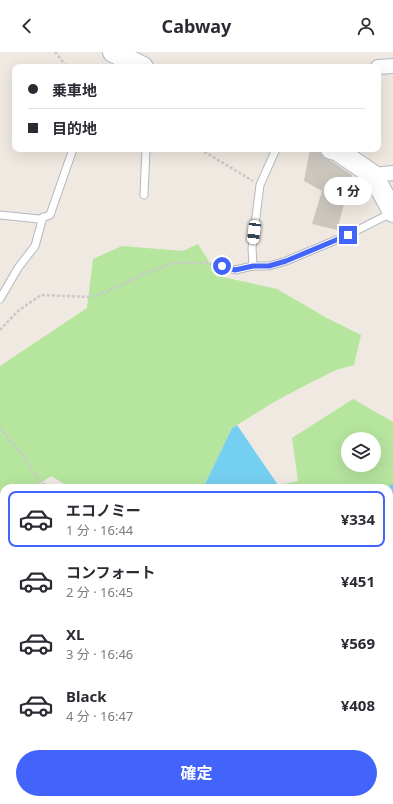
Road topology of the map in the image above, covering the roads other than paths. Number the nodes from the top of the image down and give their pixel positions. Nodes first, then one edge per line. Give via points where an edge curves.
1 (113, 52) edge
2 (137, 64) edge
3 (393, 66) edge
4 (381, 67) edge
5 (72, 152) edge
6 (146, 152) edge
7 (275, 152) edge
8 (339, 152) edge
9 (393, 174) edge
10 (373, 175) junction
11 (144, 196) dead end
12 (393, 212) edge
13 (0, 215) edge
14 (43, 218) junction
15 (222, 266) road end
16 (253, 266) junction
17 (0, 298) edge

1 - 2 main road
3 - 4 street
5 - 14 lane via 50,215
6 - 11 lane
7 - 16 lane via 260,185 252,248
8 - 10 main road
9 - 10 street
10 - 12 main road
12 - 16 lane via 348,235 286,261 269,266
13 - 14 lane
14 - 17 lane via 35,246
15 - 16 lane via 235,270

